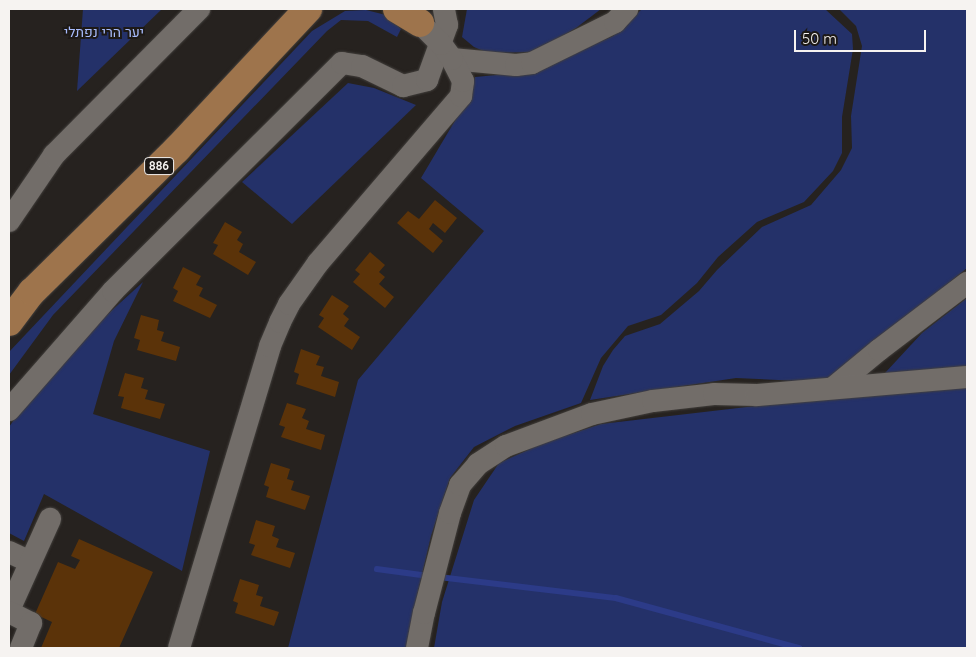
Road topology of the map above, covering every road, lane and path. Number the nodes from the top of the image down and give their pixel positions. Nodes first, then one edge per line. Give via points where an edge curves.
1 (198, 9) edge
2 (397, 9) edge
3 (444, 9) edge
4 (626, 9) edge
5 (304, 11) edge
6 (413, 16) edge
7 (447, 52) junction
8 (9, 221) edge
9 (967, 283) edge
10 (9, 301) edge
11 (9, 322) edge
12 (967, 377) edge
13 (833, 388) junction
14 (9, 410) edge
15 (50, 519) dead end
16 (9, 552) edge
17 (30, 562) junction
18 (9, 611) edge
19 (21, 648) edge
20 (179, 648) edge
21 (418, 648) edge

1 - 8 street via 54,155
2 - 6 main road
3 - 7 street via 448,25
4 - 7 street via 615,22 532,63 516,64
5 - 10 main road, 886 via 164,139 25,274
5 - 11 main road, 886 via 177,149 32,292
6 - 7 street
7 - 14 street via 427,80 403,86 362,66 342,63 113,291
7 - 20 street via 463,81 461,96 318,263 280,322
9 - 13 street
12 - 13 street
13 - 21 street via 757,395 714,394 654,401 592,414 506,446 478,464 460,485 424,613
15 - 17 street
16 - 17 street
17 - 18 street
18 - 19 street via 31,623

